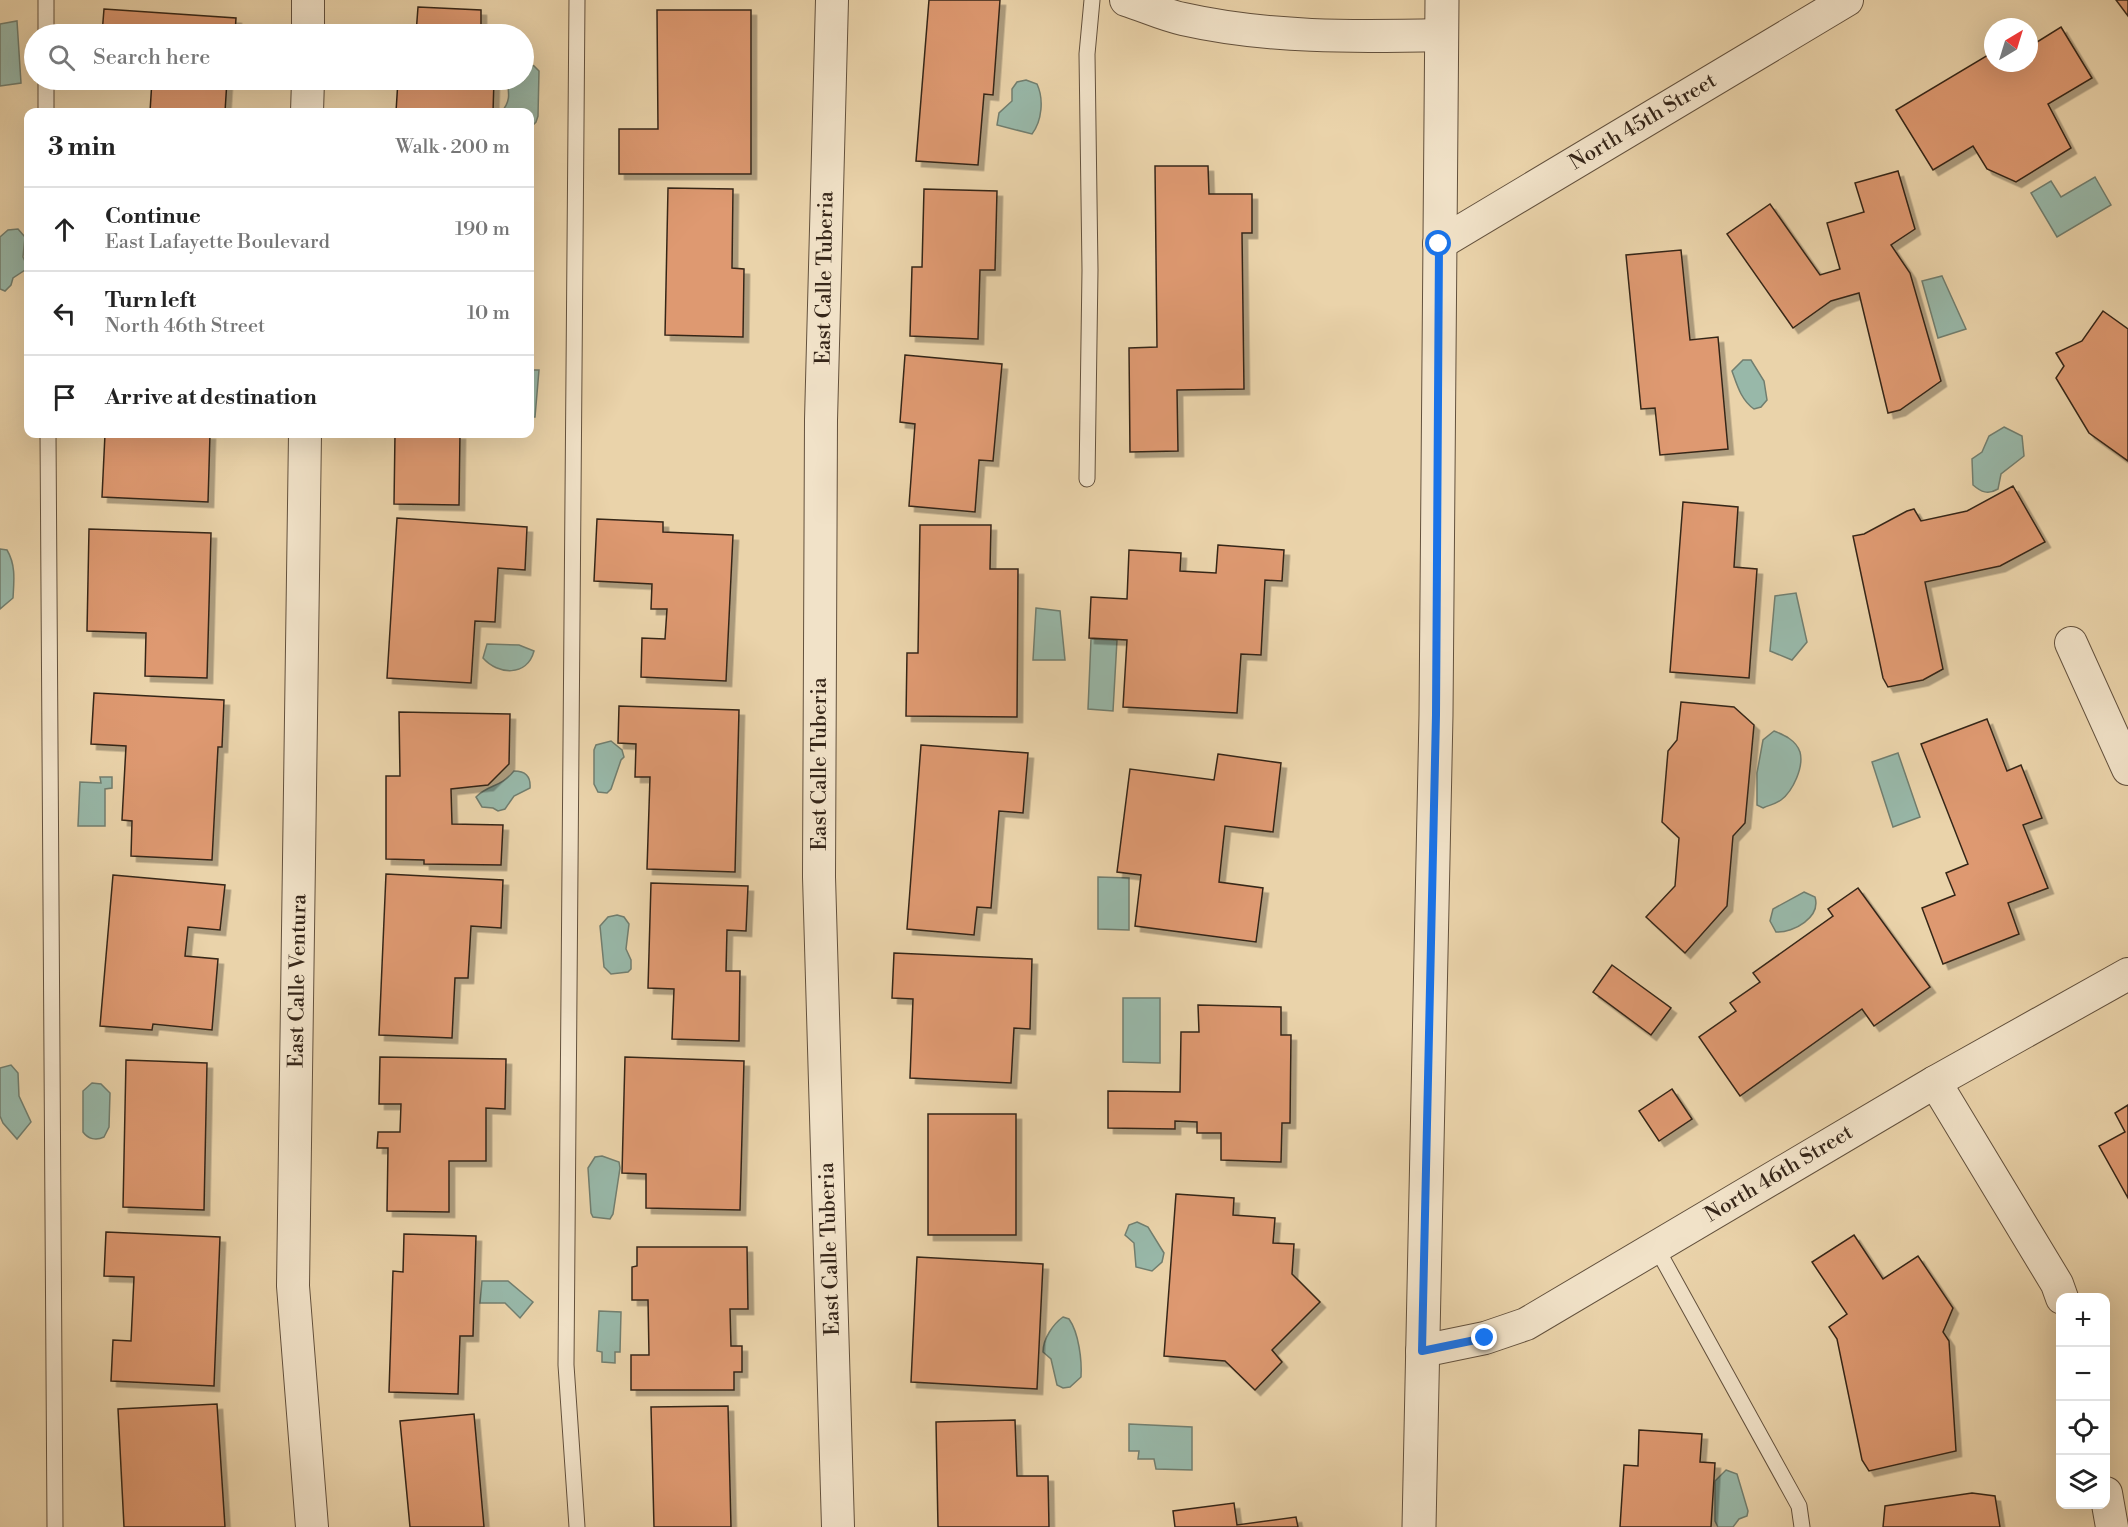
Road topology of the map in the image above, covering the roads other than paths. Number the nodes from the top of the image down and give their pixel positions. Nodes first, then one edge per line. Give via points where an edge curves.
1 (46, 0) edge
2 (308, 0) edge
3 (577, 0) edge
4 (832, 0) edge
5 (1092, 0) edge
6 (1126, 0) edge
7 (1442, 0) edge
8 (1847, 0) edge
9 (46, 24) edge
10 (308, 24) edge
11 (1441, 35) junction
12 (46, 90) edge
13 (308, 90) edge
14 (46, 108) edge
15 (307, 108) edge
16 (1439, 244) junction
17 (48, 438) edge
18 (305, 438) edge
19 (1087, 479) dead end
20 (2071, 643) dead end
21 (2128, 769) edge
22 (2128, 974) edge
23 (1935, 1082) junction
24 (1656, 1247) junction
25 (2060, 1293) edge
26 (1422, 1351) junction
27 (2109, 1509) edge
28 (55, 1527) edge
29 (312, 1527) edge
30 (577, 1527) edge
31 (838, 1527) edge
32 (1419, 1527) edge
33 (1802, 1527) edge
34 (2112, 1527) edge

1 - 9 lane
2 - 10 street
3 - 30 lane via 566,1365
4 - 31 street, East Calle Tuberia via 821,420 819,877
5 - 19 lane via 1087,54
6 - 11 street via 1182,19 1264,32 1374,37
7 - 11 street
8 - 16 street, North 45th Street
11 - 16 street
12 - 14 lane
13 - 15 street
16 - 26 street via 1436,715
17 - 28 lane
18 - 29 street, East Calle Ventura via 293,1286
20 - 21 street
22 - 23 street, North 46th Street
23 - 24 street, North 46th Street
23 - 25 street
24 - 26 street, North 46th Street via 1526,1324 1485,1338
24 - 33 lane via 1799,1506
26 - 32 street
27 - 34 street

